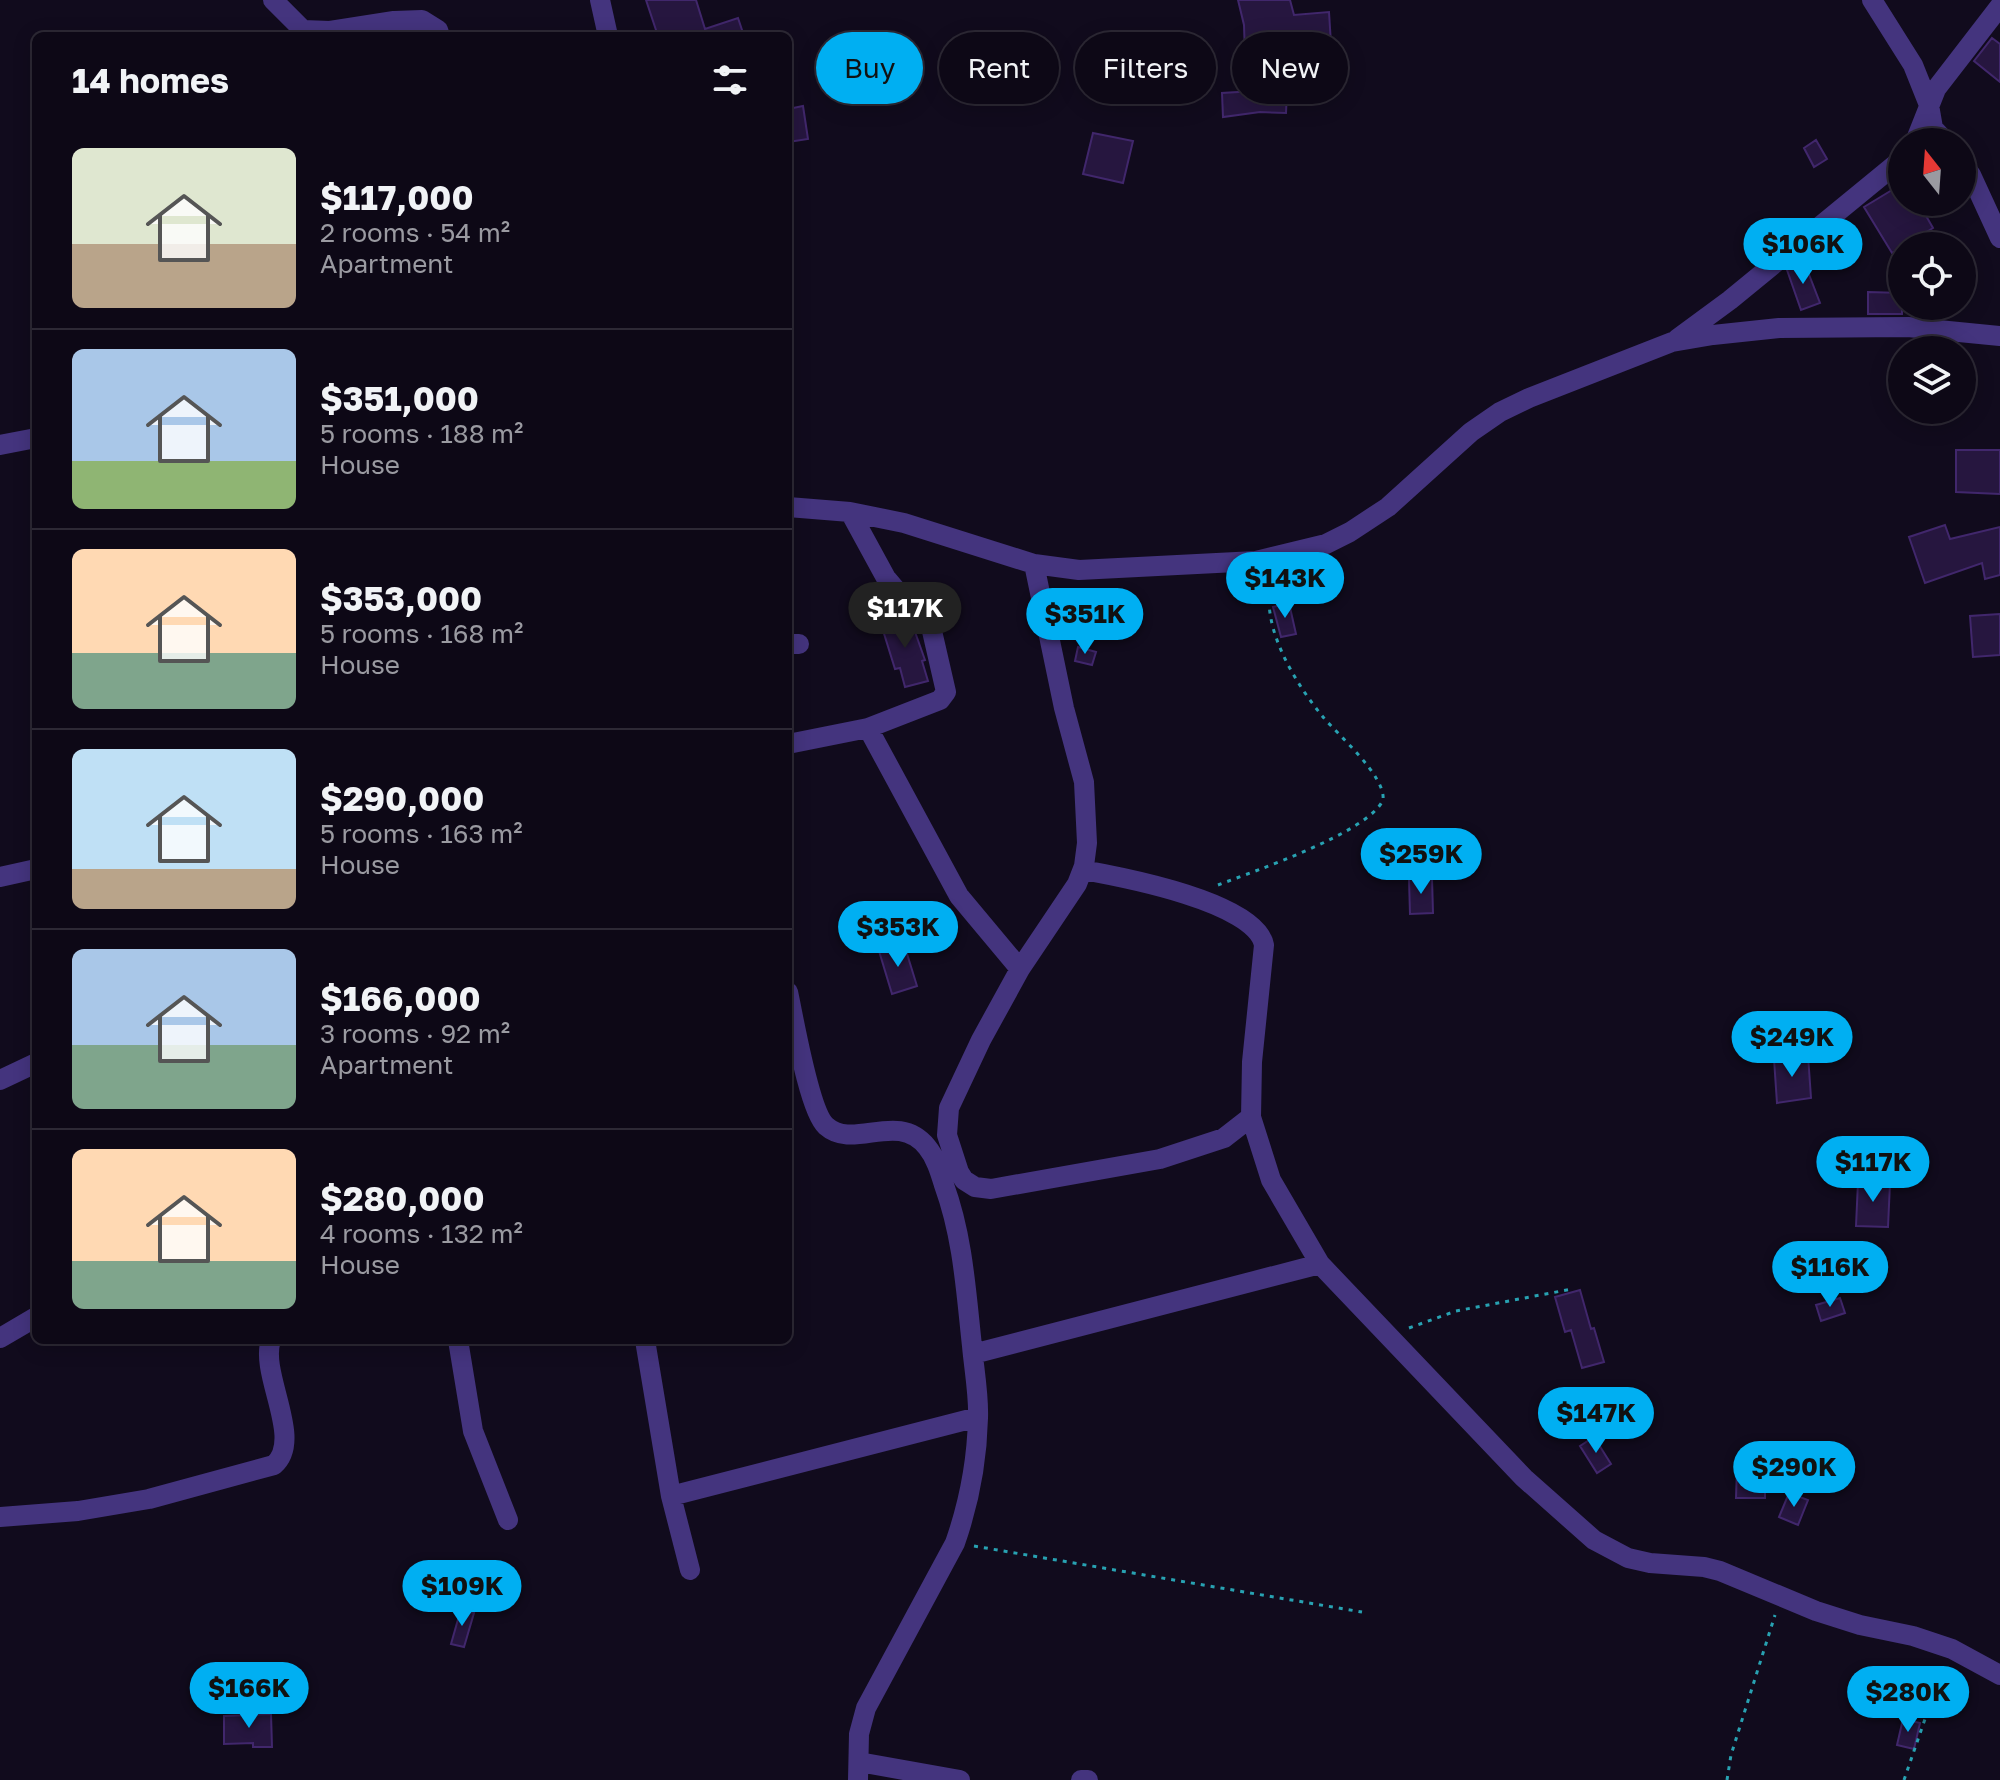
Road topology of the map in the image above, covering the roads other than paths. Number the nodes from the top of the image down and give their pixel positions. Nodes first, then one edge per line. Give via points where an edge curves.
1 (273, 0) edge
2 (600, 0) edge
3 (1872, 0) edge
4 (2000, 6) edge
5 (302, 32) edge
6 (316, 32) edge
7 (439, 32) edge
8 (607, 32) edge
9 (1929, 105) junction
10 (1920, 128) edge
11 (1933, 128) edge
12 (1888, 170) edge
13 (1976, 186) edge
14 (2000, 238) edge
15 (2000, 336) edge
16 (1672, 342) junction
17 (32, 437) edge
18 (0, 445) edge
19 (792, 507) edge
20 (850, 512) junction
21 (1034, 564) junction
22 (868, 728) junction
23 (792, 743) edge
24 (32, 870) edge
25 (1083, 870) junction
26 (0, 877) edge
27 (1020, 969) junction
28 (792, 1009) edge
29 (32, 1065) edge
30 (0, 1080) edge
31 (1251, 1117) junction
32 (1320, 1264) junction
33 (32, 1319) edge
34 (0, 1338) edge
35 (270, 1344) edge
36 (459, 1344) edge
37 (646, 1344) edge
38 (973, 1354) junction
39 (978, 1417) junction
40 (671, 1496) junction
41 (0, 1517) edge
42 (508, 1520) dead end
43 (690, 1570) dead end
44 (2000, 1675) edge
45 (859, 1771) edge
46 (960, 1780) edge
47 (1081, 1780) edge
48 (1088, 1780) edge

1 - 5 street
2 - 8 street
3 - 9 street via 1913,65
4 - 9 street
6 - 7 street via 422,20
9 - 10 street
9 - 11 street
12 - 16 street
13 - 14 street
15 - 16 street via 1908,327 1779,328
16 - 21 street via 1500,412 1388,507 1326,544 1273,558 1133,569
17 - 18 street
19 - 20 street
20 - 21 street via 904,523
20 - 22 street via 886,578 929,618 946,692 928,706
21 - 25 street via 1084,782
22 - 23 street
22 - 27 street via 959,896
24 - 26 street
25 - 27 street
25 - 31 street via 1188,896 1245,918 1263,938
27 - 31 street via 949,1108 947,1135 964,1180 991,1189 1160,1159 1224,1138
28 - 38 street via 813,1100 825,1125 843,1134 904,1130 926,1145 933,1157 956,1219
29 - 30 street
31 - 32 street via 1271,1180
32 - 38 street
32 - 44 street via 1524,1478 1602,1545 1650,1563 1704,1567 1860,1625 1960,1652
33 - 34 street
35 - 41 street via 268,1356 285,1439 274,1465 149,1499
36 - 42 street via 473,1431
37 - 40 street
38 - 39 street
39 - 40 street
39 - 45 street via 971,1489 955,1543 866,1708 859,1734
40 - 43 street
45 - 46 street
47 - 48 street

